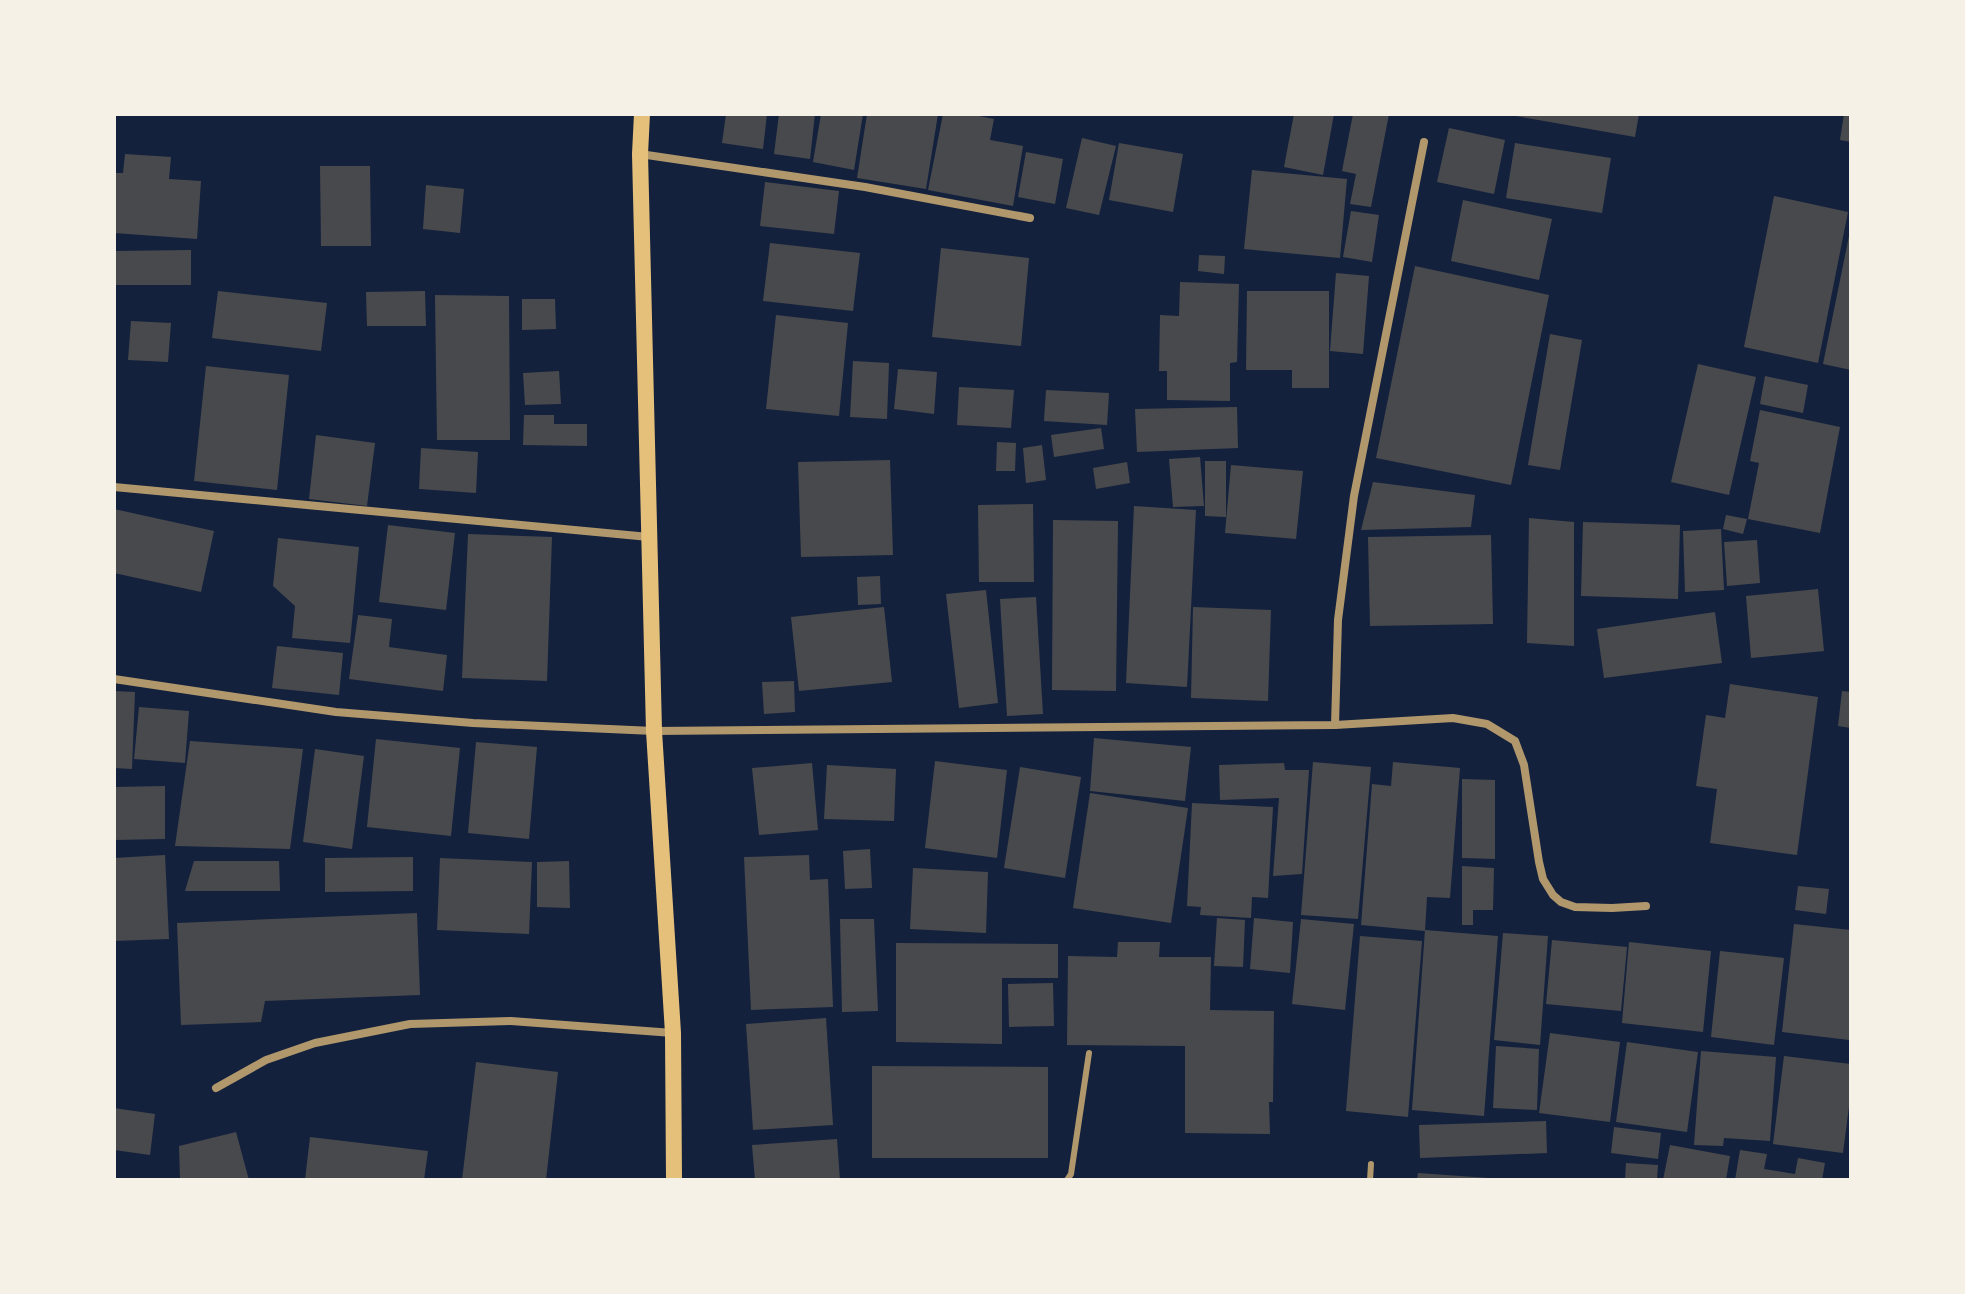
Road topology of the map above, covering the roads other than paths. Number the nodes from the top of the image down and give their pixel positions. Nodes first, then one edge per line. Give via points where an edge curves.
1 (642, 114) edge
2 (1424, 142) dead end
3 (640, 154) junction
4 (1030, 218) dead end
5 (114, 487) edge
6 (650, 537) junction
7 (114, 679) edge
8 (1335, 725) junction
9 (654, 731) junction
10 (1646, 906) dead end
11 (673, 1033) junction
12 (1089, 1053) dead end
13 (216, 1088) dead end
14 (1371, 1164) dead end
15 (674, 1180) edge
16 (1067, 1180) edge
17 (1370, 1180) edge

1 - 3 main road
2 - 8 street via 1354,496 1338,620
3 - 4 street
3 - 6 main road
5 - 6 street
6 - 9 main road
7 - 9 street via 336,712
8 - 9 street
8 - 10 street via 1453,718 1487,724 1506,734 1515,741 1524,765 1539,862 1553,895 1575,907
9 - 11 main road
11 - 13 street via 511,1021 410,1024 315,1043 266,1060
11 - 15 main road
12 - 16 lane
14 - 17 lane

